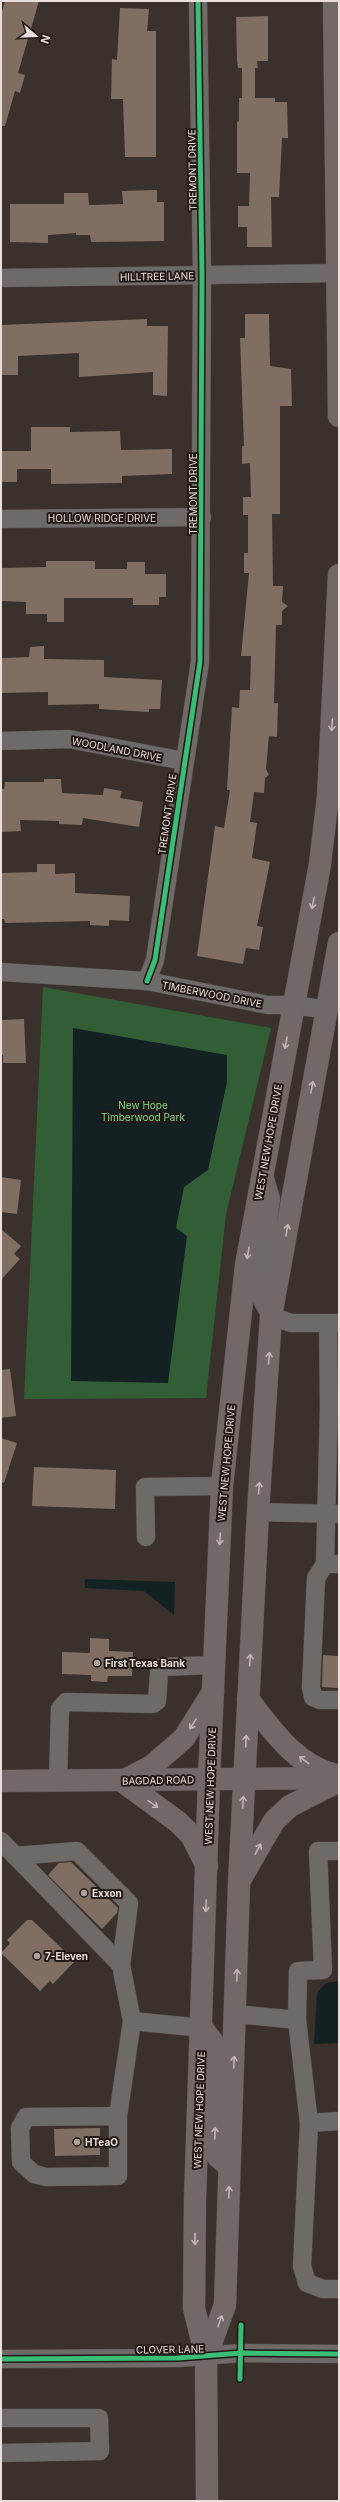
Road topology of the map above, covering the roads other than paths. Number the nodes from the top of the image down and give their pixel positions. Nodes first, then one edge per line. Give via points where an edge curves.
1 (198, 1) edge
2 (334, 1) edge
3 (338, 274) edge
4 (202, 276) junction
5 (1, 278) edge
6 (339, 416) edge
7 (202, 518) junction
8 (1, 519) edge
9 (339, 575) edge
10 (1, 740) edge
11 (184, 762) junction
12 (339, 943) edge
13 (1, 972) edge
14 (147, 981) junction
15 (293, 1004) junction
16 (328, 1010) junction
17 (263, 1171) junction
18 (272, 1316) junction
19 (334, 1323) edge
20 (334, 1407) edge
21 (222, 1486) junction
22 (258, 1512) junction
23 (333, 1514) edge
24 (146, 1537) dead end
25 (332, 1564) edge
26 (214, 1665) junction
27 (213, 1691) junction
28 (248, 1699) junction
29 (339, 1700) edge
30 (339, 1777) edge
31 (209, 1779) junction
32 (244, 1780) junction
33 (1, 1781) edge
34 (58, 1781) junction
35 (122, 1781) junction
36 (339, 1781) edge
37 (1, 1841) edge
38 (339, 1851) edge
39 (15, 1856) junction
40 (207, 1868) junction
41 (239, 1882) junction
42 (120, 1965) junction
43 (331, 1970) edge
44 (236, 2014) junction
45 (297, 2020) junction
46 (132, 2021) junction
47 (202, 2028) junction
48 (118, 2116) junction
49 (339, 2121) edge
50 (309, 2123) junction
51 (229, 2166) junction
52 (339, 2288) edge
53 (339, 2354) edge
54 (206, 2357) junction
55 (1, 2359) edge
56 (1, 2418) edge
57 (1, 2453) edge
58 (207, 2501) edge

1 - 4 street, TREMONT DRIVE
2 - 3 main road
3 - 4 street, HILLTREE LANE
3 - 6 main road
4 - 5 street, HILLTREE LANE
4 - 7 street, TREMONT DRIVE
7 - 8 street, HOLLOW RIDGE DRIVE
7 - 11 street, TREMONT DRIVE via 200,662
9 -> 15 main road, WEST NEW HOPE DRIVE via 328,797 320,864
10 - 11 street, WOODLAND DRIVE via 69,740
11 - 14 street, TREMONT DRIVE via 155,960
12 - 16 main road, WEST NEW HOPE DRIVE
13 - 14 street, TIMBERWOOD DRIVE
14 - 15 street, TIMBERWOOD DRIVE via 268,1005
15 - 16 street, TIMBERWOOD DRIVE
15 -> 17 main road, WEST NEW HOPE DRIVE
18 -> 16 main road, WEST NEW HOPE DRIVE
17 - 18 street via 271,1199 258,1294
17 -> 21 main road, WEST NEW HOPE DRIVE via 246,1265
18 - 19 street via 291,1323
22 -> 18 main road, WEST NEW HOPE DRIVE
19 - 20 street
20 - 23 street
21 - 24 street via 145,1487
21 -> 26 main road, WEST NEW HOPE DRIVE
22 - 23 street
28 -> 22 main road, WEST NEW HOPE DRIVE
23 - 25 street
25 - 29 street via 316,1578 311,1687 313,1697 320,1700
26 - 27 main road, WEST NEW HOPE DRIVE
26 - 34 street via 162,1667 159,1673 157,1701 153,1704 66,1702 60,1709
27 - 31 main road, WEST NEW HOPE DRIVE
27 -> 35 main road via 184,1738 152,1766
30 -> 28 main road via 319,1771 278,1739
32 -> 28 main road, WEST NEW HOPE DRIVE
30 - 32 main road, BAGDAD ROAD
31 - 32 main road, BAGDAD ROAD
31 - 35 main road, BAGDAD ROAD
31 - 40 main road, WEST NEW HOPE DRIVE
41 -> 32 main road, WEST NEW HOPE DRIVE
33 - 34 main road, BAGDAD ROAD
34 - 35 main road, BAGDAD ROAD
35 -> 40 main road via 178,1822 191,1835
41 -> 36 main road via 274,1821 290,1806
37 - 39 street
38 - 43 street via 318,1851
39 - 42 street
39 - 42 street via 77,1851 129,1903
40 -> 47 main road, WEST NEW HOPE DRIVE
44 -> 41 main road, WEST NEW HOPE DRIVE
42 - 46 street
43 - 45 street via 298,1970
44 - 45 street
51 -> 44 main road, WEST NEW HOPE DRIVE
45 - 50 street
46 - 47 street
46 - 48 street
51 -> 47 main road via 218,2157 215,2139 218,2062 214,2044
47 -> 54 main road, WEST NEW HOPE DRIVE via 195,2200 194,2308
48 - 48 street via 26,2117 20,2128 21,2162 34,2174 46,2177 118,2176
49 - 50 street
50 - 52 street via 302,2266 307,2283 323,2289
54 -> 51 main road, WEST NEW HOPE DRIVE via 225,2306
53 - 54 street, CLOVER LANE via 241,2353
54 - 55 street, CLOVER LANE
54 - 58 main road, WEST NEW HOPE DRIVE
56 - 57 street via 99,2418 100,2451

